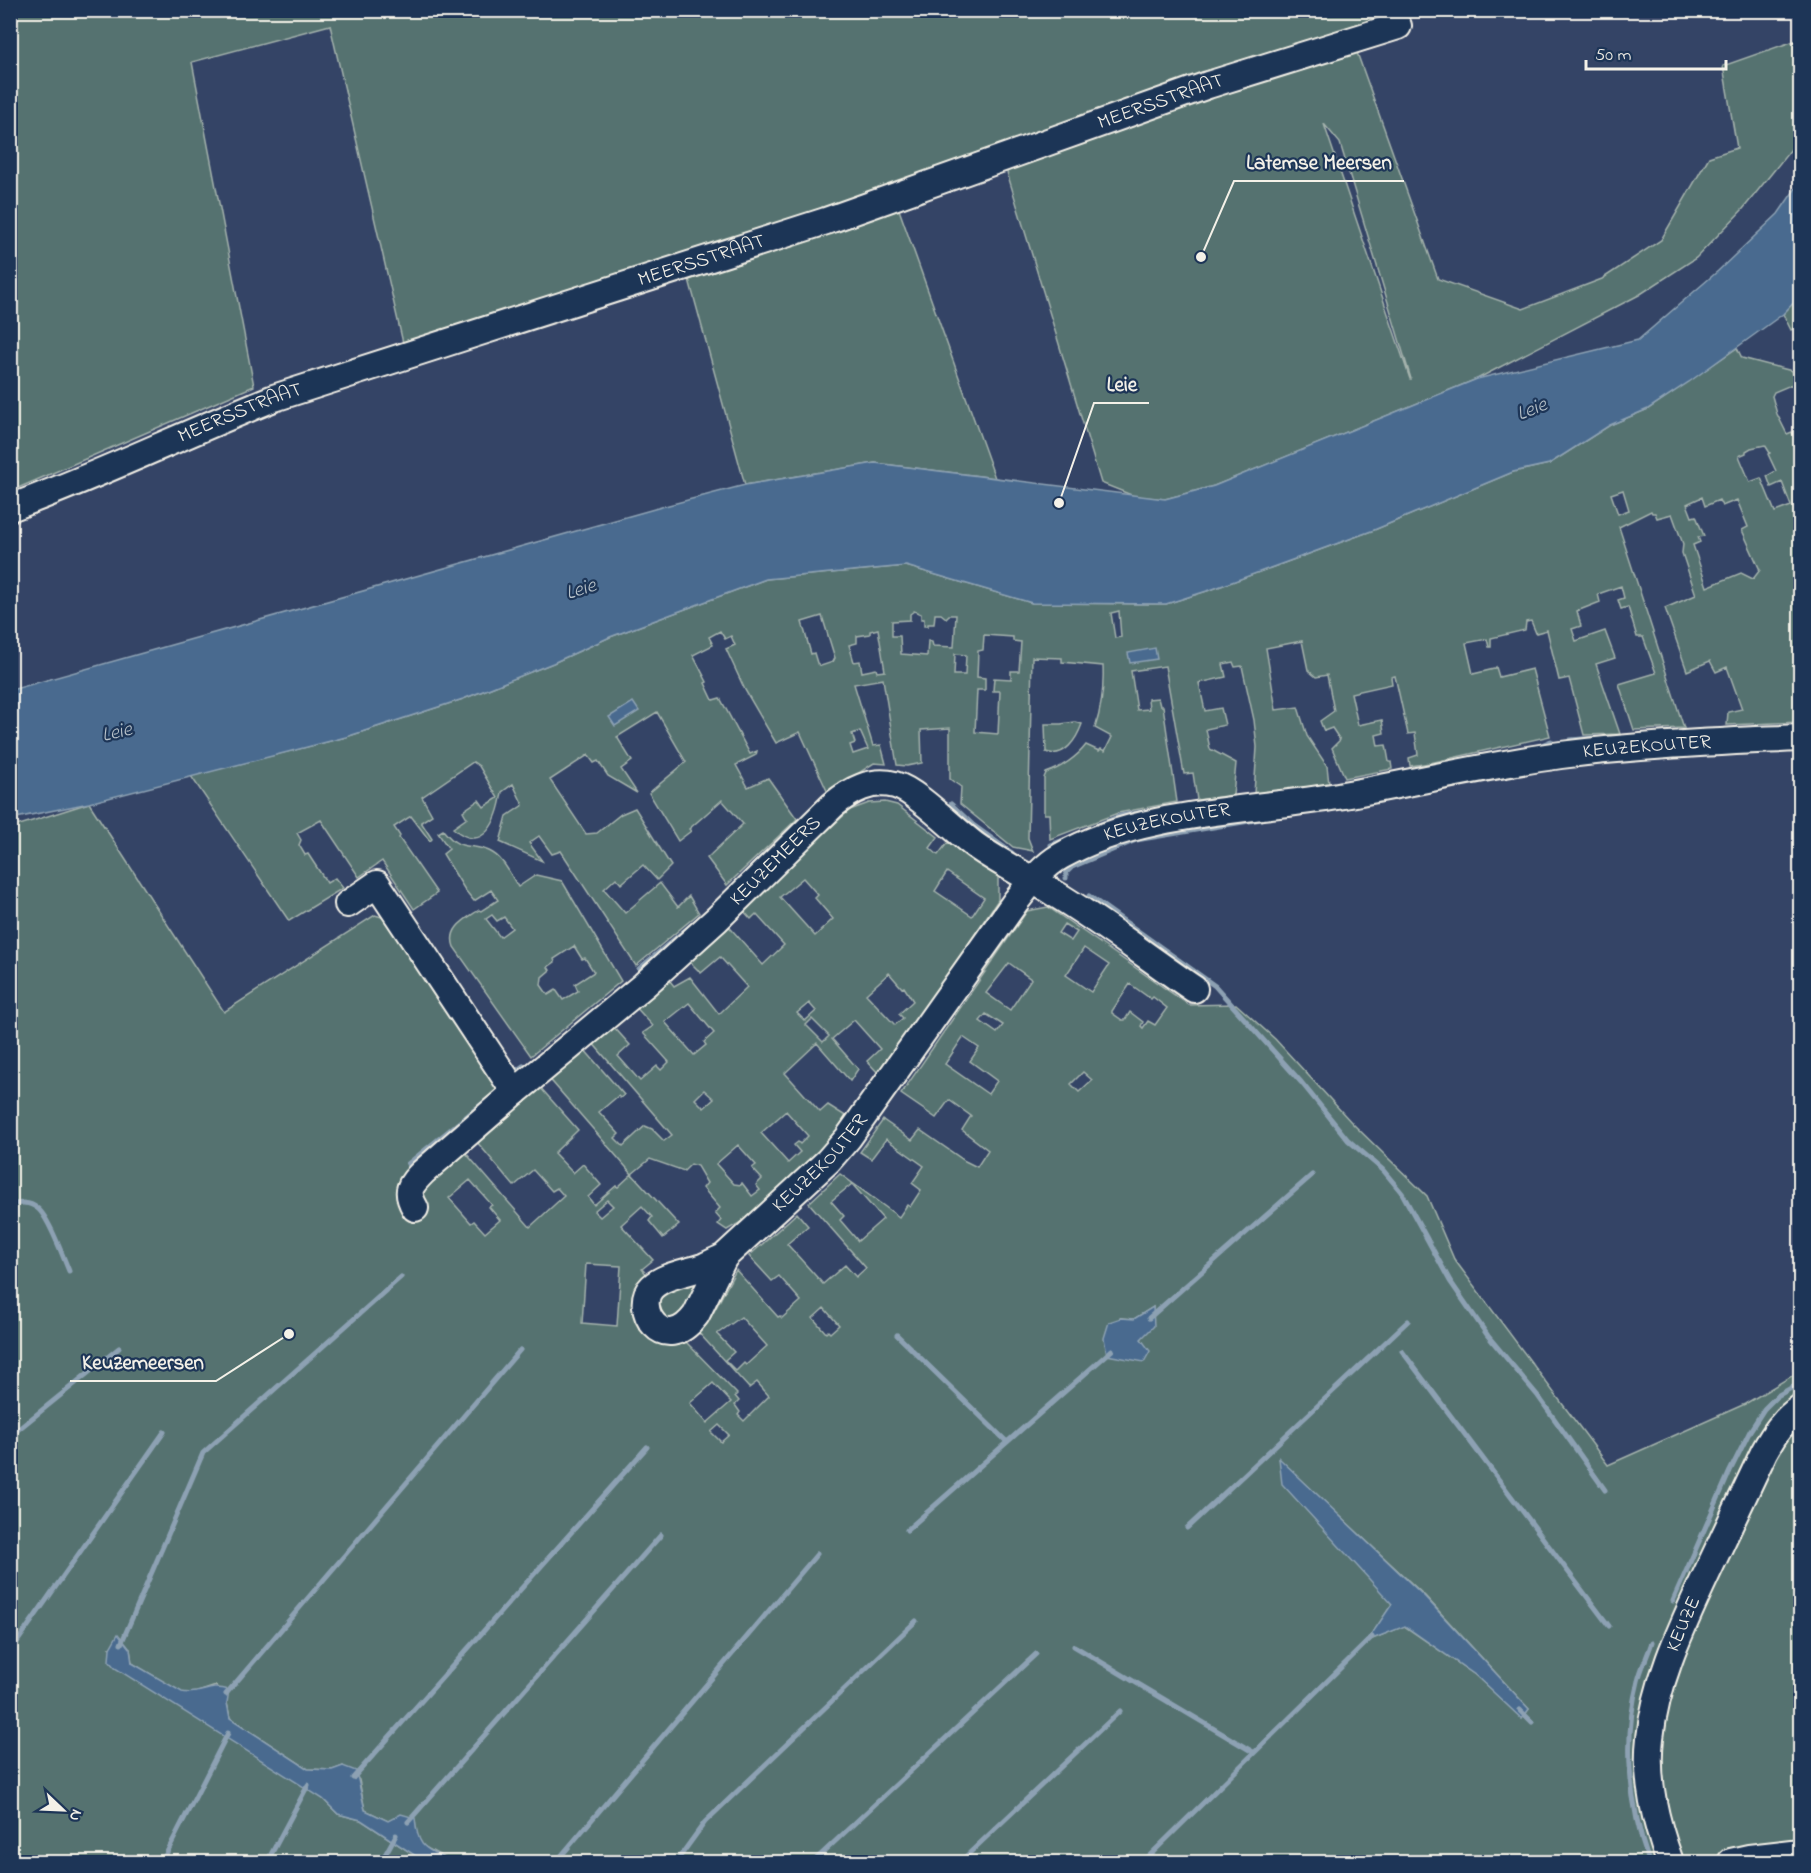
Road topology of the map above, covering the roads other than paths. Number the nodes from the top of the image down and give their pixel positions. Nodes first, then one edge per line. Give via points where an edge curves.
1 (1398, 26) dead end
2 (10, 508) edge
3 (1800, 738) edge
4 (1033, 880) junction
5 (348, 904) dead end
6 (1194, 989) dead end
7 (515, 1092) junction
8 (415, 1208) dead end
9 (724, 1257) dead end
10 (1800, 1408) edge
11 (1800, 1852) edge
12 (1670, 1863) edge
13 (1731, 1863) edge

1 - 2 street, MEERSSTRAAT via 1208,85 814,225 274,398
3 - 4 street, KEUZEKOUTER via 1566,754 1339,796 1186,817 1097,840 1059,856
4 - 6 street, KEUZEMEERS
4 - 7 street, KEUZEMEERS via 974,845 910,792 879,783 847,793 644,985
4 - 9 street, KEUZEKOUTER via 842,1146
5 - 7 street via 377,884
7 - 8 street, KEUZEMEERS via 413,1182 409,1191
10 - 12 street, KEUZE via 1775,1431 1764,1452 1678,1636 1657,1698 1650,1738 1649,1782
11 - 13 street

